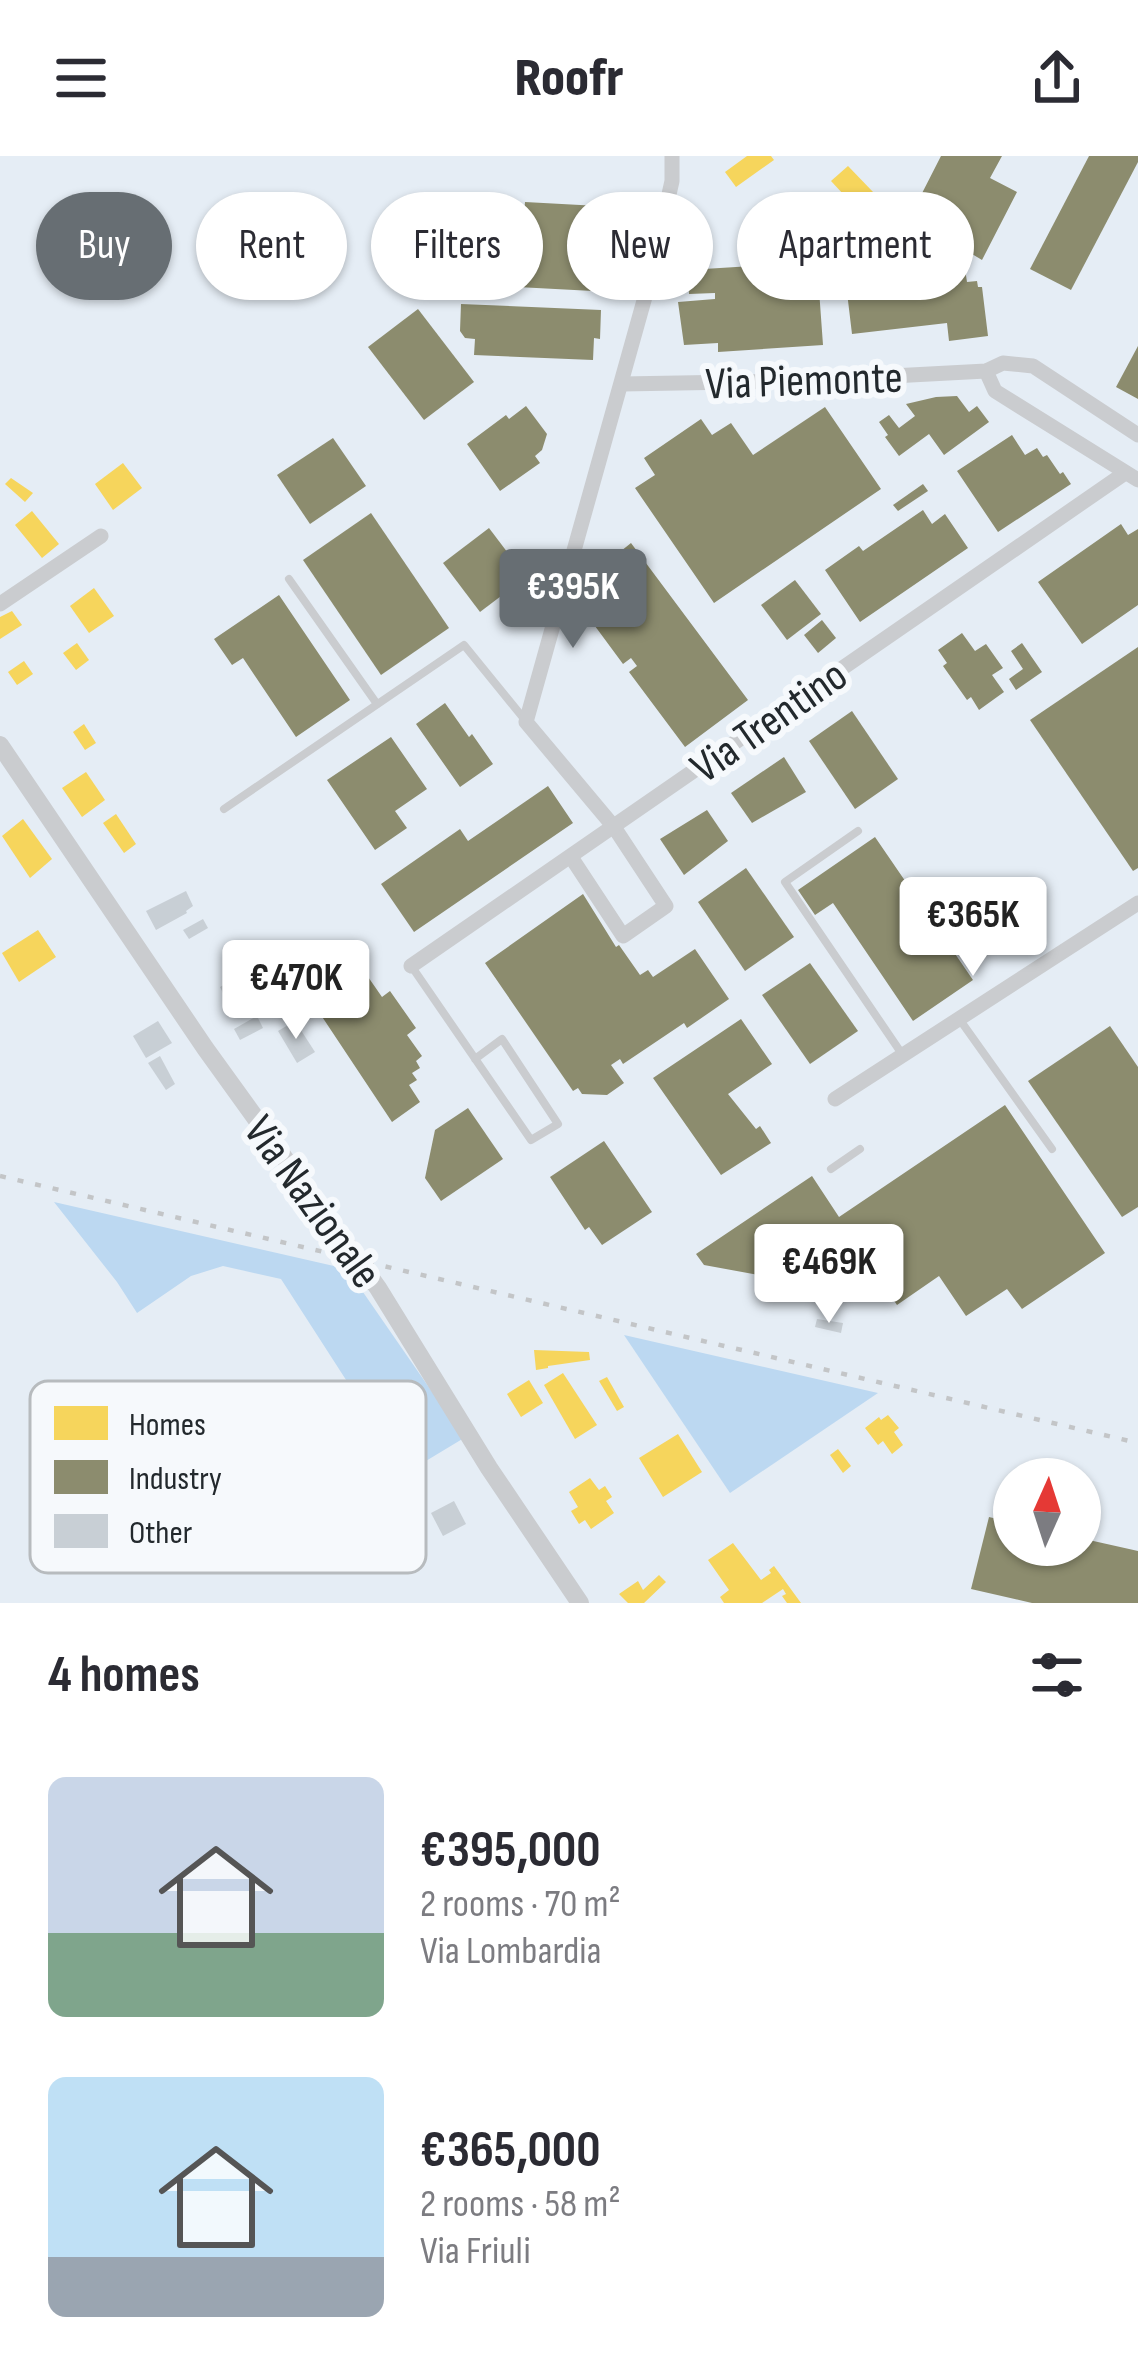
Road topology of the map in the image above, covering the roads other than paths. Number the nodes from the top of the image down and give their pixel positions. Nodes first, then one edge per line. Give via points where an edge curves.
1 (673, 156) edge
2 (986, 371) junction
3 (622, 384) junction
4 (1138, 435) edge
5 (1132, 477) edge
6 (100, 536) dead end
7 (289, 579) dead end
8 (0, 604) edge
9 (377, 704) junction
10 (526, 722) junction
11 (0, 745) edge
12 (224, 809) dead end
13 (614, 827) junction
14 (858, 831) dead end
15 (571, 856) junction
16 (1138, 903) edge
17 (411, 966) joint
18 (959, 1018) junction
19 (902, 1056) junction
20 (475, 1059) junction
21 (835, 1100) dead end
22 (860, 1149) dead end
23 (1052, 1149) dead end
24 (831, 1168) dead end
25 (580, 1603) edge

1 - 3 street
2 - 3 street, Via Piemonte
2 - 4 street, Via Piemonte via 1003,363 1033,366
2 - 5 street via 995,391
3 - 10 street
5 - 13 street, Via Trentino
6 - 8 street
7 - 9 lane
9 - 10 lane via 464,645
9 - 12 lane
10 - 13 street
11 - 25 street, Via Nazionale via 378,1288
13 - 15 street, Via Trentino
13 - 15 street via 666,906 623,936
14 - 19 lane via 785,882
15 - 17 street, Via Trentino
16 - 18 street
17 - 20 lane
18 - 19 street
18 - 23 lane
19 - 21 street
20 - 20 lane via 531,1140 558,1124 502,1039
22 - 24 lane

